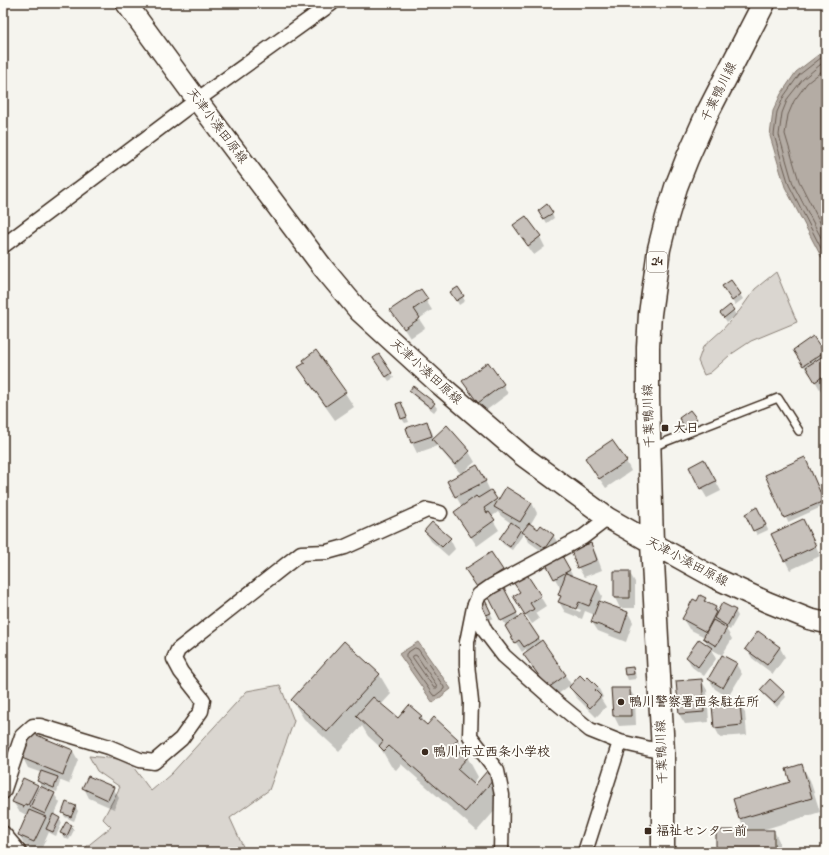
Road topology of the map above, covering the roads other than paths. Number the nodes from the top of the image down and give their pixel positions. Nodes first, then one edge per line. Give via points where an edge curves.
1 (126, 3) edge
2 (332, 3) edge
3 (764, 3) edge
4 (197, 100) junction
5 (3, 246) edge
6 (799, 431) dead end
7 (650, 448) junction
8 (440, 513) dead end
9 (608, 518) junction
10 (652, 544) junction
11 (474, 607) junction
12 (826, 624) edge
13 (620, 742) junction
14 (663, 752) junction
15 (3, 792) edge
16 (3, 833) edge
17 (19, 852) edge
18 (501, 852) edge
19 (585, 852) edge
20 (663, 852) edge

1 - 4 main road, 天津小湊田原線
2 - 4 street
3 - 7 main road, 千葉鴨川線 / 24 via 707,114 676,187 667,217 659,249 650,314
4 - 5 street
4 - 9 main road, 天津小湊田原線 via 324,269 359,311 523,456
6 - 7 lane via 778,398
7 - 10 main road, 千葉鴨川線 / 24
8 - 15 street via 427,510 345,547 327,552 301,553 178,650 174,659 203,700 200,711 181,739 154,762 140,760 109,746 33,726 22,736
9 - 10 main road, 天津小湊田原線
9 - 11 street via 583,537 492,586 479,595
10 - 12 main road, 天津小湊田原線 via 750,595
10 - 14 main road, 千葉鴨川線 / 24
11 - 13 street via 485,631 504,656 590,730
11 - 18 street via 467,642 471,702 470,736 497,771 502,795
13 - 14 street
13 - 19 street
14 - 20 main road, 千葉鴨川線 / 24
16 - 17 street

